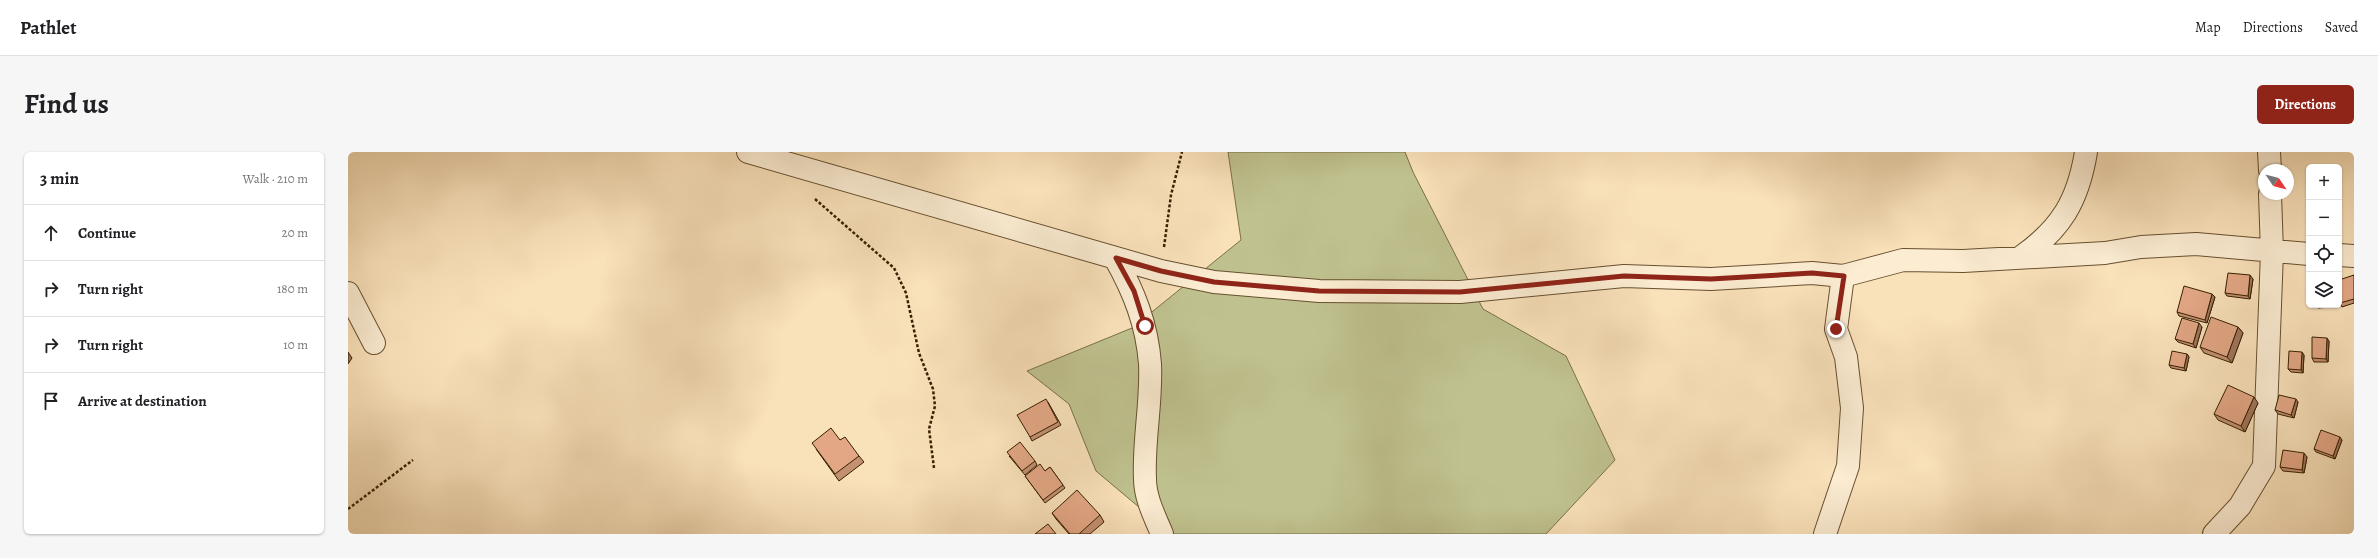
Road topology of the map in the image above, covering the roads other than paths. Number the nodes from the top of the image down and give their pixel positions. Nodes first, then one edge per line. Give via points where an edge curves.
1 (748, 152) edge
2 (2086, 152) edge
3 (2270, 152) edge
4 (2270, 164) edge
5 (2270, 200) edge
6 (2272, 252) junction
7 (2306, 254) edge
8 (2342, 255) edge
9 (2354, 256) edge
10 (1116, 258) junction
11 (2020, 258) junction
12 (1844, 276) junction
13 (348, 293) edge
14 (374, 343) dead end
15 (1162, 534) edge
16 (1825, 534) edge
17 (2214, 534) edge

1 - 10 street
2 - 11 street via 2082,174 2070,208 2039,244
3 - 4 street
5 - 6 street
6 - 7 street
6 - 11 street via 2196,244
6 - 17 street via 2264,466 2240,506
8 - 9 street
10 - 12 street via 1214,282 1335,291 1460,292 1624,276 1711,279 1812,273
10 - 15 street via 1134,291 1145,326 1150,365 1145,480 1151,509
11 - 12 street via 1964,261 1903,260
12 - 16 street via 1836,329 1846,357 1852,408 1848,466
13 - 14 street

